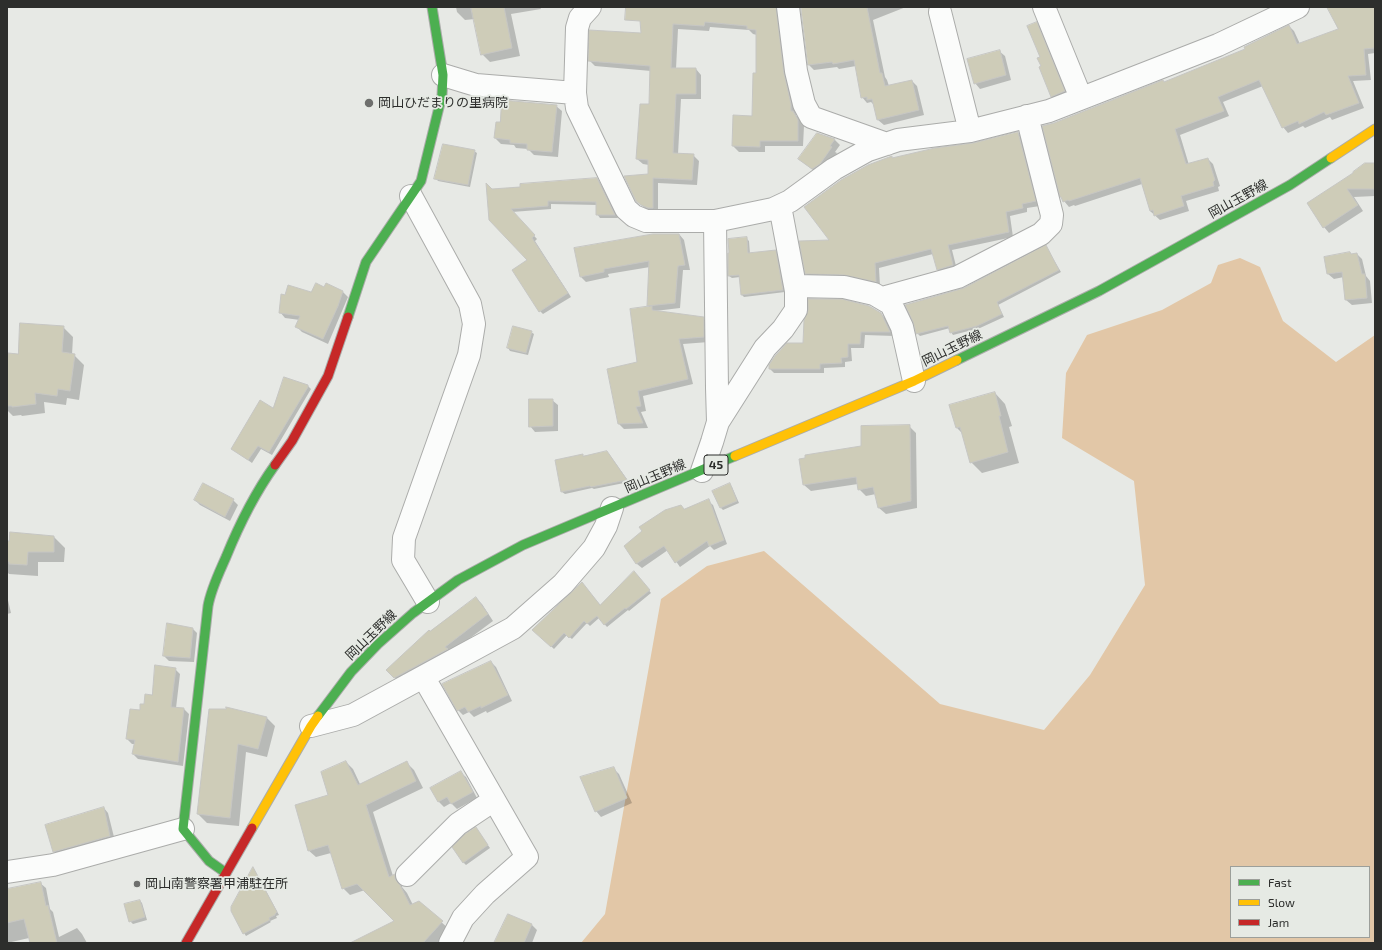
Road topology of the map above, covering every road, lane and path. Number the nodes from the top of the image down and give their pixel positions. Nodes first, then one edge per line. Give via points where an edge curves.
1 (432, 7) edge
2 (590, 7) edge
3 (788, 7) edge
4 (1044, 7) edge
5 (1298, 7) edge
6 (940, 12) dead end
7 (443, 75) junction
8 (575, 93) junction
9 (1081, 98) junction
10 (1027, 116) junction
11 (1375, 129) edge
12 (970, 131) junction
13 (887, 144) junction
14 (411, 196) junction
15 (780, 206) junction
16 (715, 221) junction
17 (795, 286) junction
18 (882, 298) junction
19 (914, 382) junction
20 (718, 422) junction
21 (702, 471) junction
22 (612, 508) junction
23 (428, 602) junction
24 (424, 678) junction
25 (311, 726) junction
26 (494, 800) junction
27 (184, 829) junction
28 (7, 872) edge
29 (226, 873) junction
30 (407, 875) dead end
31 (186, 943) edge
32 (450, 943) edge

1 - 7 main road
2 - 8 street via 580,18 577,28
3 - 13 street via 796,71 804,104 811,117
4 - 9 street
5 - 9 street via 1218,45
6 - 12 street
7 - 8 street via 476,85
7 - 14 main road via 442,95 422,181
8 - 16 street via 582,121 626,209 646,221
9 - 10 street via 1049,111
10 - 12 street
10 - 18 street via 1052,215 1051,224 1041,234 958,277
11 - 19 main road, 岡山玉野線 / 45 via 1290,185 1099,292
12 - 13 street via 898,140
13 - 15 street via 868,150 834,169 790,202
14 - 23 street via 470,304 474,324 469,356 404,538 403,560
14 - 27 main road via 366,262 328,376 292,441 265,479 238,528 210,591
15 - 16 street
15 - 17 street
16 - 20 street
17 - 18 street via 844,287
17 - 20 street via 796,310 765,348
18 - 19 street via 891,304 902,327
19 - 21 main road, 岡山玉野線 / 45
20 - 21 street
21 - 22 main road, 岡山玉野線 / 45
22 - 23 main road, 岡山玉野線 / 45 via 504,555 449,586
22 - 24 street via 594,548 563,584 513,628
23 - 25 main road, 岡山玉野線 / 45 via 381,641 356,666
24 - 25 street via 353,716
24 - 26 street
25 - 29 main road, 岡山玉野線 / 45
26 - 30 street via 458,824
26 - 32 street via 527,857 467,913
27 - 28 street via 53,865
27 - 29 main road via 209,861
29 - 31 main road, 岡山玉野線 / 45

